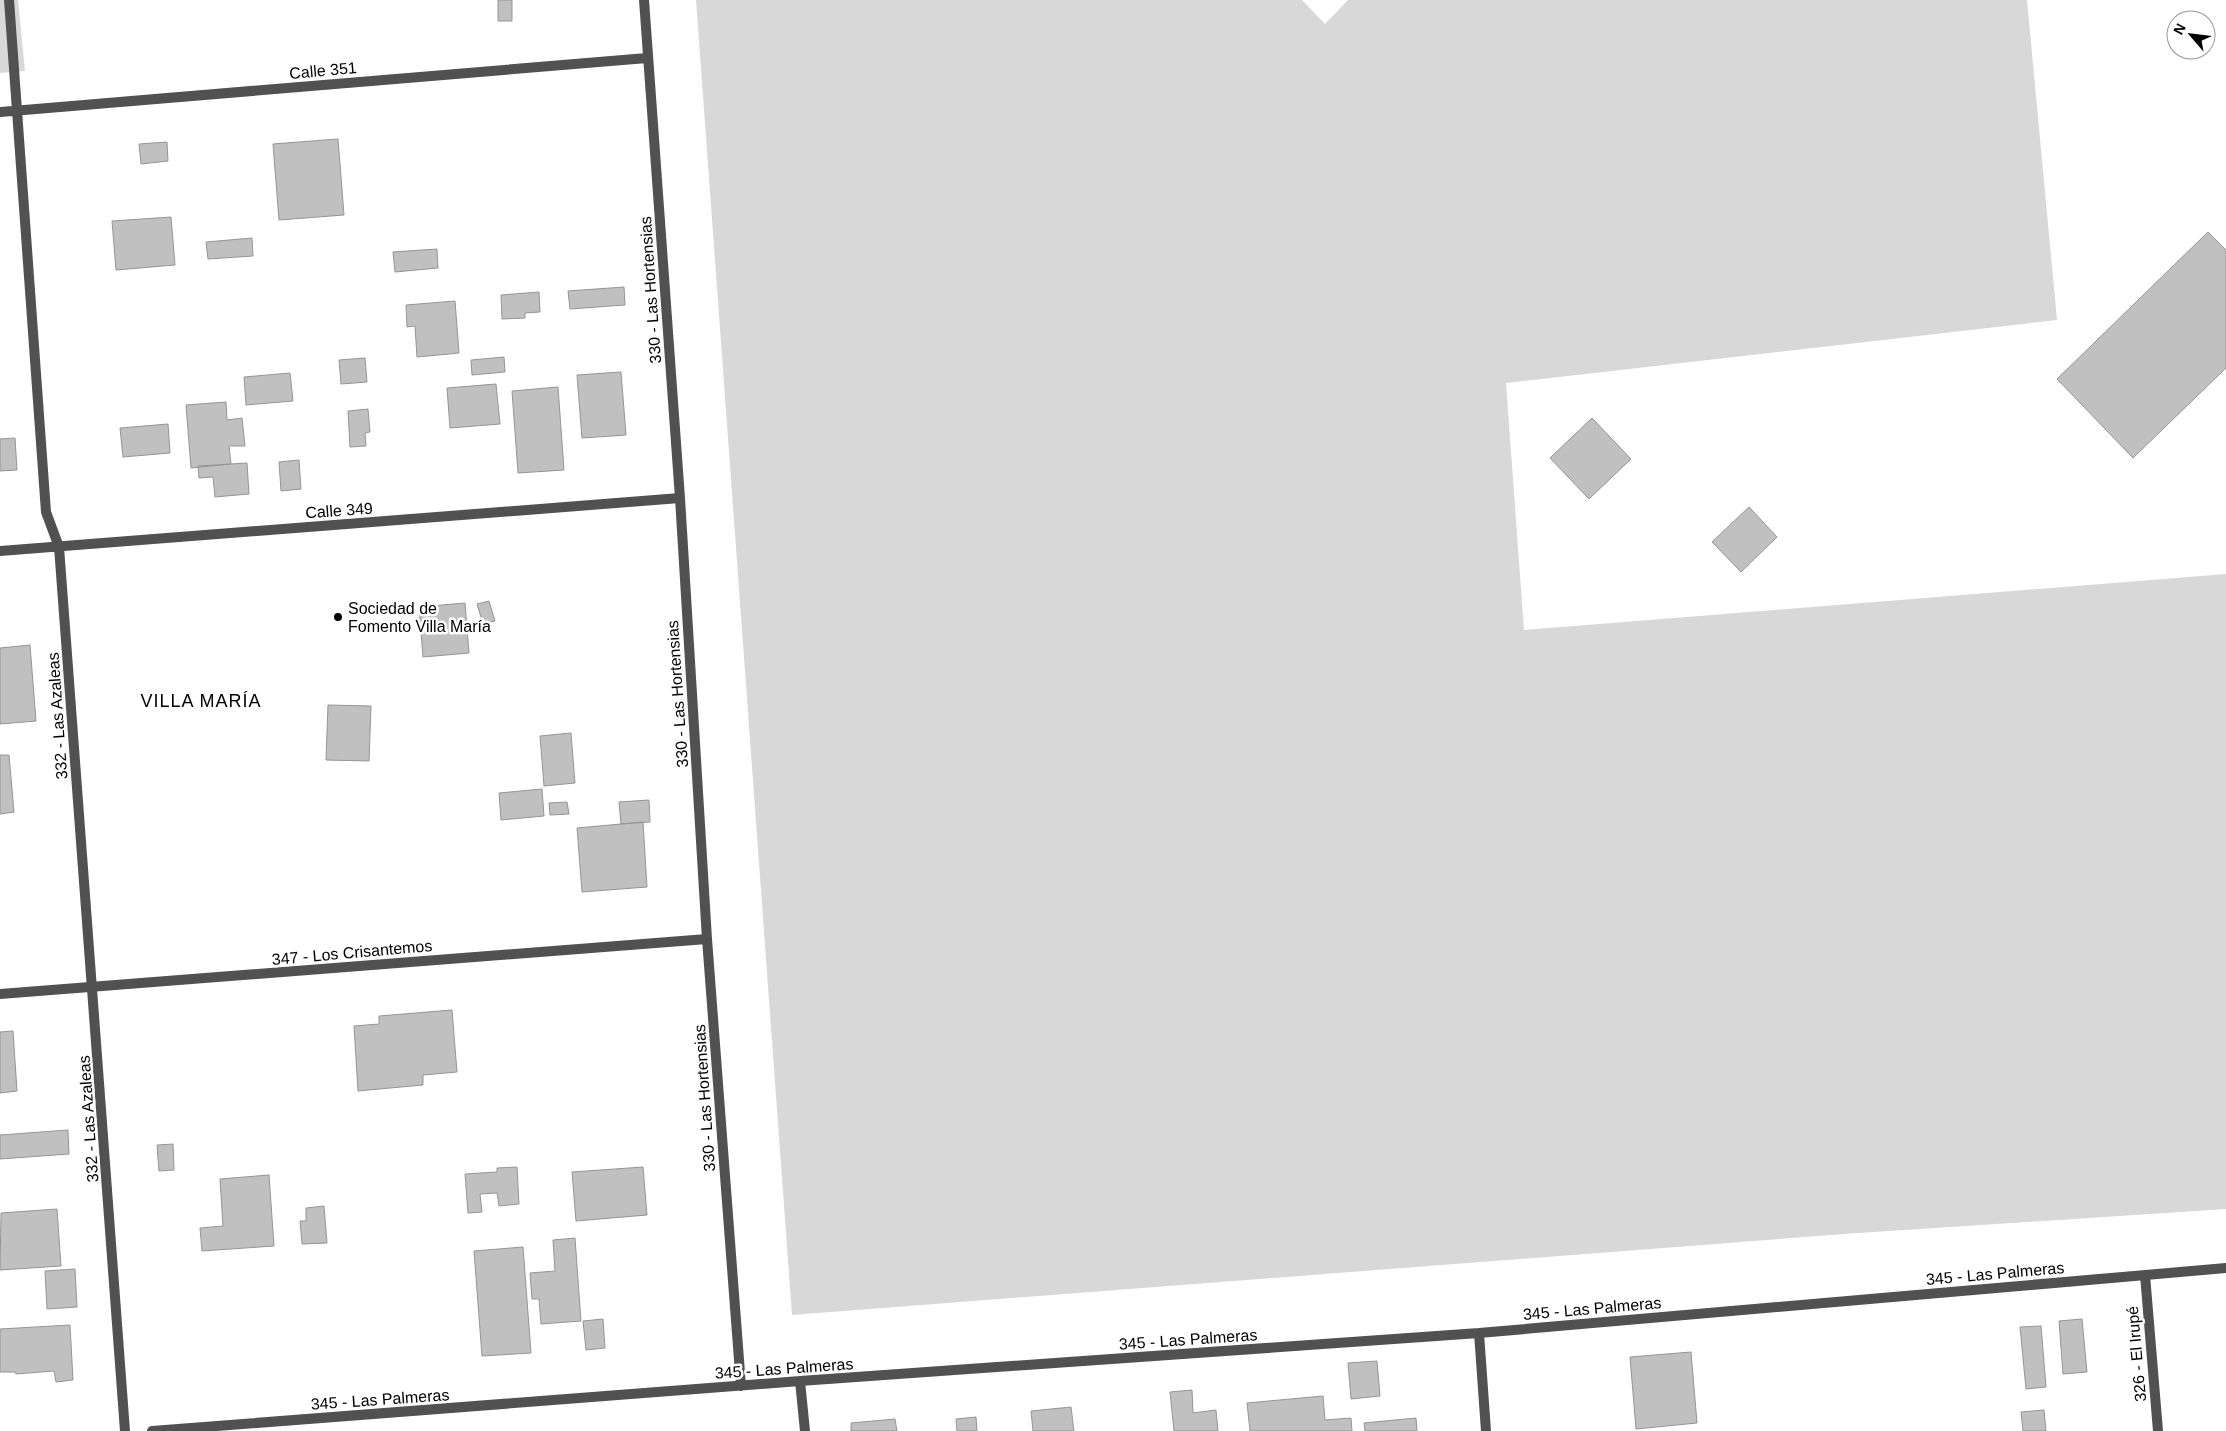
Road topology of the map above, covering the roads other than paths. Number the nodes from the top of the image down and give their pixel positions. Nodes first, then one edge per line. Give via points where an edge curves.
1 (9, 0) edge
2 (644, 0) edge
3 (648, 58) junction
4 (18, 110) junction
5 (0, 112) edge
6 (680, 498) junction
7 (59, 547) junction
8 (0, 551) edge
9 (707, 939) junction
10 (93, 988) junction
11 (0, 994) edge
12 (2226, 1268) edge
13 (2145, 1275) junction
14 (1478, 1333) junction
15 (800, 1381) junction
16 (741, 1386) junction
17 (125, 1431) edge
18 (152, 1431) edge
19 (805, 1431) edge
20 (1486, 1431) edge
21 (2158, 1431) edge

1 - 4 street, 332 - Las Azaleas
2 - 3 street, 330 - Las Hortensias
3 - 4 street, Calle 351
3 - 6 street, 330 - Las Hortensias
4 - 5 street, Calle 351
4 - 7 street, 332 - Las Azaleas via 46,512
6 - 7 street, Calle 349
6 - 9 street, 330 - Las Hortensias
7 - 8 street, Calle 349
7 - 10 street, 332 - Las Azaleas
9 - 10 street, 347 - Los Crisantemos
9 - 16 street, 330 - Las Hortensias
10 - 11 street, 347 - Los Crisantemos
10 - 17 street, 332 - Las Azaleas
12 - 13 street, 345 - Las Palmeras
13 - 14 street, 345 - Las Palmeras
13 - 21 street, 326 - El Irupé
14 - 15 street, 345 - Las Palmeras
14 - 20 street
15 - 16 street, 345 - Las Palmeras
15 - 19 street
16 - 18 street, 345 - Las Palmeras

